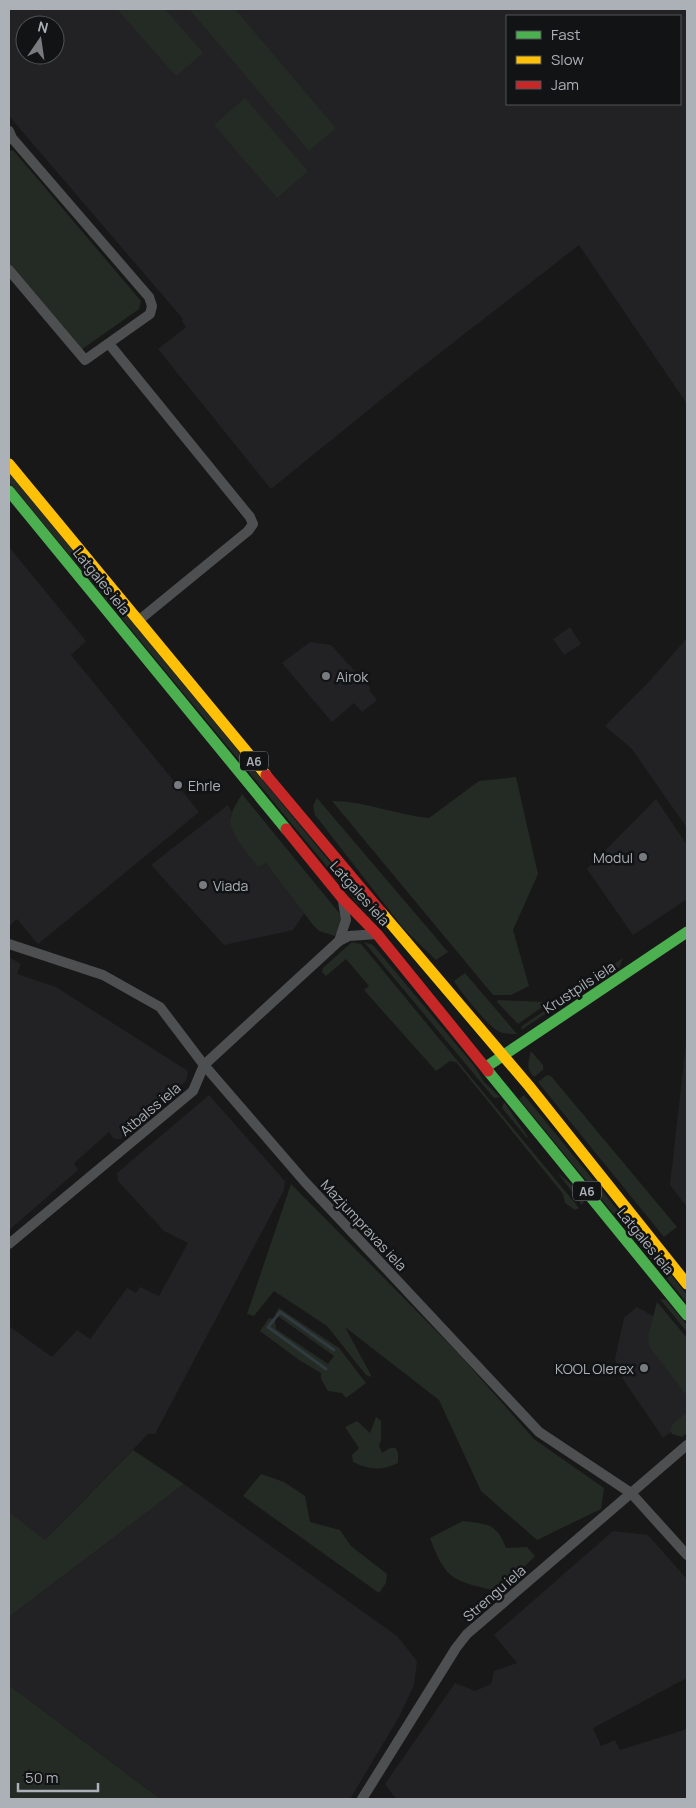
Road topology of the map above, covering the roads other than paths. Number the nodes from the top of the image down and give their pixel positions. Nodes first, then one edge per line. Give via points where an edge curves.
1 (10, 136) edge
2 (9, 270) edge
3 (110, 345) junction
4 (9, 464) edge
5 (9, 491) edge
6 (138, 621) junction
7 (343, 899) junction
8 (687, 932) edge
9 (377, 934) junction
10 (339, 941) junction
11 (9, 944) edge
12 (502, 1056) junction
13 (204, 1065) junction
14 (486, 1067) junction
15 (9, 1244) edge
16 (687, 1284) edge
17 (687, 1315) edge
18 (687, 1445) edge
19 (631, 1493) junction
20 (687, 1555) edge
21 (362, 1799) edge

1 - 3 street via 149,297 150,314
2 - 3 street via 85,360
3 - 6 street via 253,524
4 - 6 main road, Latgales iela / A6
5 - 7 main road, Latgales iela / A6
6 - 12 main road, Latgales iela / A6
7 - 9 main road, Latgales iela / A6
7 - 10 street via 346,920
8 - 12 main road, Krustpils iela
9 - 10 street, Atbalss iela via 349,936
9 - 14 main road, Latgales iela / A6
10 - 13 street, Atbalss iela
11 - 13 street, Mazjumpravas iela via 103,975 160,1007
12 - 14 main road, Krustpils iela
12 - 16 main road, Latgales iela / A6
13 - 15 street, Atbalss iela via 193,1091
13 - 19 street, Mazjumpravas iela via 305,1182 539,1432
14 - 17 main road, Latgales iela / A6
18 - 19 street, Strengu iela
19 - 20 street, Mazjumpravas iela
19 - 21 street, Strengu iela via 467,1634

